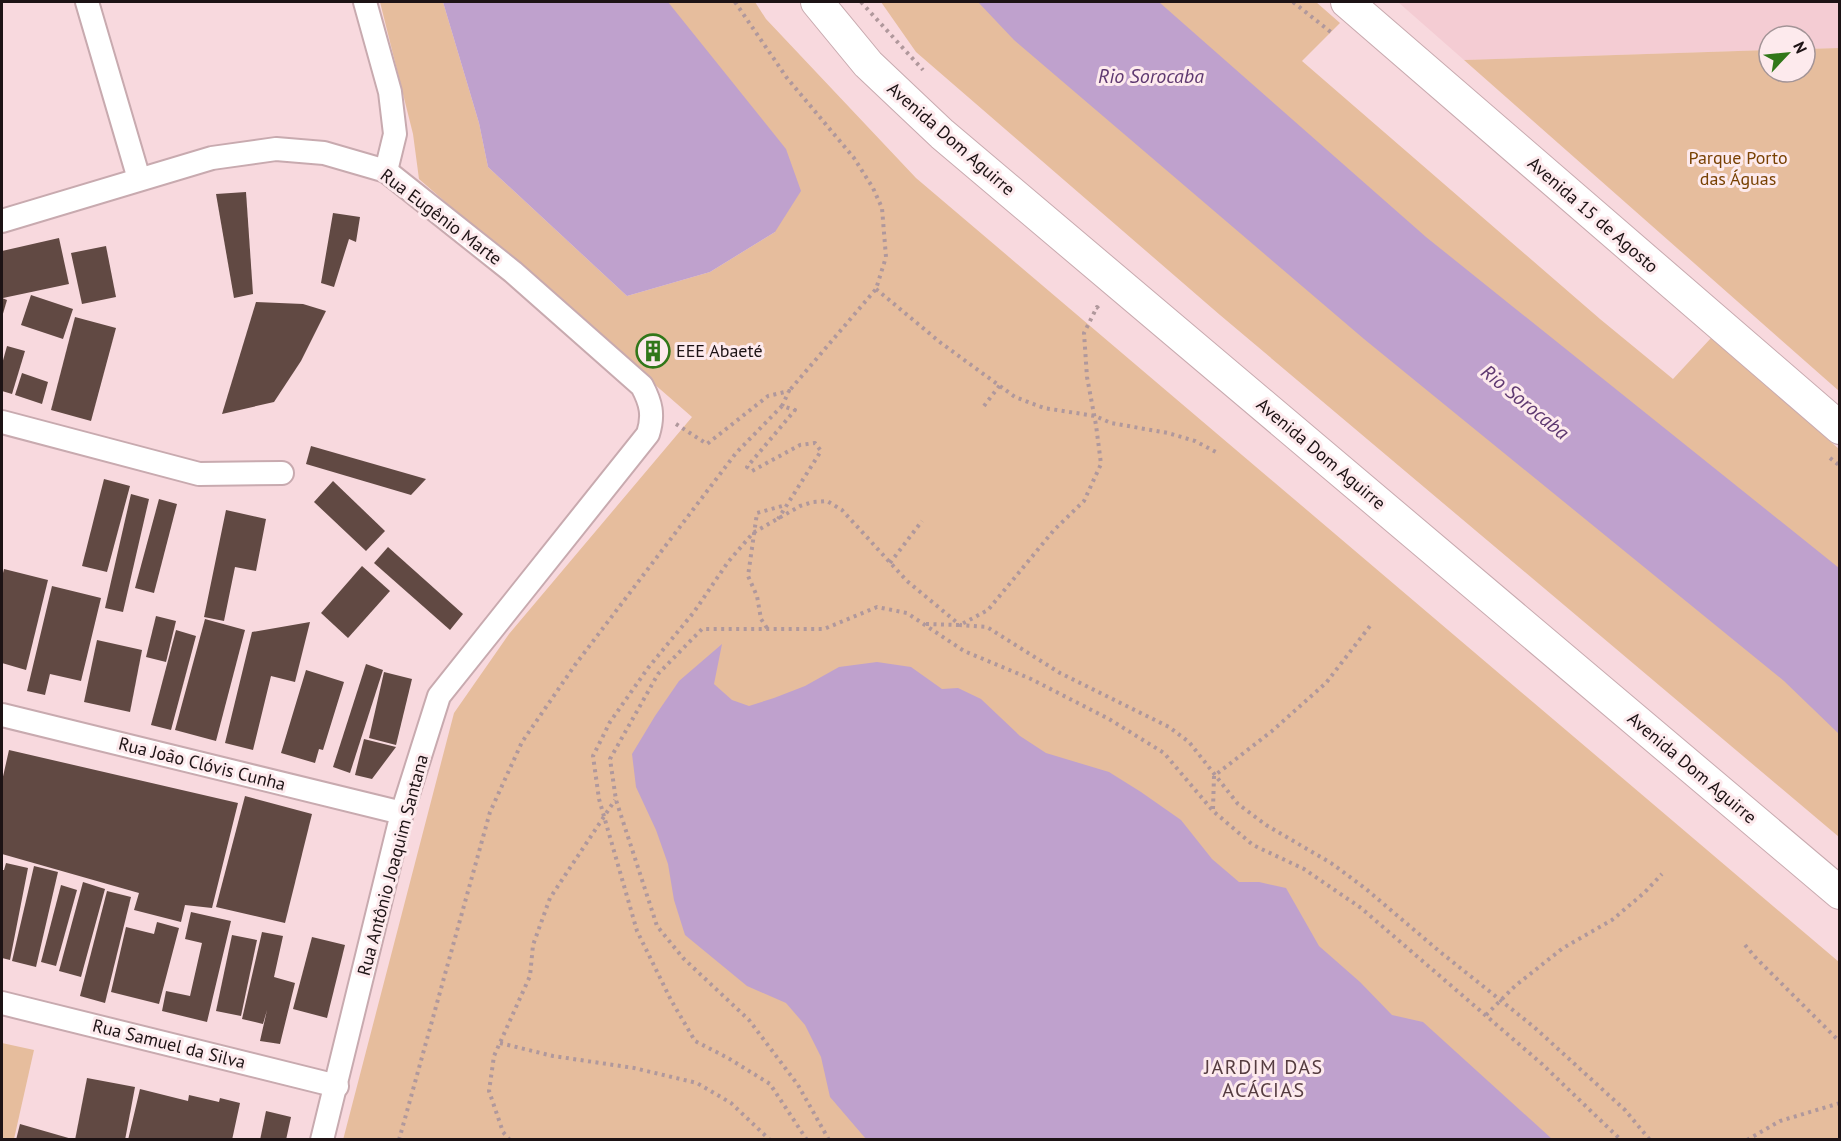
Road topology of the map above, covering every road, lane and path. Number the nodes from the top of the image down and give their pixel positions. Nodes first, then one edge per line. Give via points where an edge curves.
1 (87, 2) edge
2 (366, 2) edge
3 (735, 2) edge
4 (817, 2) edge
5 (1347, 2) edge
6 (386, 171) junction
7 (140, 179) junction
8 (2, 221) edge
9 (876, 289) junction
10 (1106, 315) dead end
11 (1000, 385) junction
12 (789, 391) junction
13 (782, 406) junction
14 (984, 406) dead end
15 (652, 409) junction
16 (1095, 416) junction
17 (2, 422) edge
18 (1839, 428) edge
19 (1216, 452) dead end
20 (282, 473) dead end
21 (787, 505) junction
22 (778, 519) junction
23 (922, 521) dead end
24 (753, 533) junction
25 (890, 563) junction
26 (923, 624) junction
27 (960, 625) junction
28 (1370, 626) dead end
29 (767, 628) junction
30 (2, 715) edge
31 (1214, 776) junction
32 (616, 800) junction
33 (1213, 811) junction
34 (402, 813) junction
35 (604, 816) junction
36 (1662, 874) dead end
37 (1839, 893) edge
38 (1745, 945) dead end
39 (1501, 1000) junction
40 (2, 1003) edge
41 (1486, 1015) junction
42 (1839, 1042) edge
43 (500, 1043) junction
44 (337, 1086) junction
45 (1839, 1104) edge
46 (322, 1140) edge
47 (399, 1140) edge
48 (510, 1140) edge
49 (770, 1140) edge
50 (807, 1140) edge
51 (829, 1140) edge
52 (1621, 1140) edge
53 (1650, 1140) edge
54 (1747, 1140) edge

1 - 7 street
2 - 6 street via 390,92 395,134
3 - 9 path via 787,78 854,158 873,188 882,208 886,257
4 - 37 main road, Avenida Dom Aguirre via 868,64 942,134
5 - 18 main road, Avenida 15 de Agosto
6 - 7 street, Rua Eugênio Marte via 324,153 276,149 212,158
6 - 15 street, Rua Eugênio Marte via 513,272 642,386
7 - 8 street, Rua Eugênio Marte
9 - 11 path
9 - 12 path
10 - 16 path via 1097,307 1084,333
11 - 14 path
11 - 16 path via 1015,397 1044,408
12 - 13 path
12 - 15 path via 768,396 707,444
13 - 21 path via 795,410 747,467 752,471 800,445 815,443 821,451
13 - 47 path via 736,453 575,665 522,742 490,812
15 - 34 street, Rua Antônio Joaquim Santana via 648,434 440,696
16 - 19 path via 1195,441
16 - 27 path via 1101,464 1084,501 1054,530 988,610
17 - 20 street via 199,474
21 - 22 path
21 - 24 path via 757,513
22 - 24 path
22 - 25 path via 800,506 827,501 842,510
23 - 25 path
24 - 29 path via 748,576
24 - 35 path via 610,722 593,756
25 - 27 path
26 - 27 path
26 - 29 path via 907,613 877,607 824,629
26 - 33 path via 964,651 1031,679 1164,753
27 - 31 path via 987,627 1060,673 1169,728 1189,742
28 - 31 path via 1326,683
29 - 32 path via 702,629 658,674 610,759
30 - 34 street, Rua João Clóvis Cunha
31 - 33 path
31 - 39 path via 1238,804 1366,888
32 - 35 path
32 - 51 path via 657,926 683,958 749,1020 798,1085
33 - 41 path via 1253,845 1304,869 1361,908
34 - 44 street, Rua Antônio Joaquim Santana
35 - 43 path via 550,898 534,945 530,976
35 - 50 path via 637,931 695,1041 770,1084
36 - 39 path via 1612,920 1563,948
38 - 42 path
39 - 41 path
39 - 53 path via 1625,1110
40 - 44 street, Rua Samuel da Silva
41 - 52 path
43 - 48 path via 489,1091 503,1132
43 - 49 path via 697,1083 731,1103
44 - 46 street, Rua Antônio Joaquim Santana
45 - 54 path via 1779,1121

